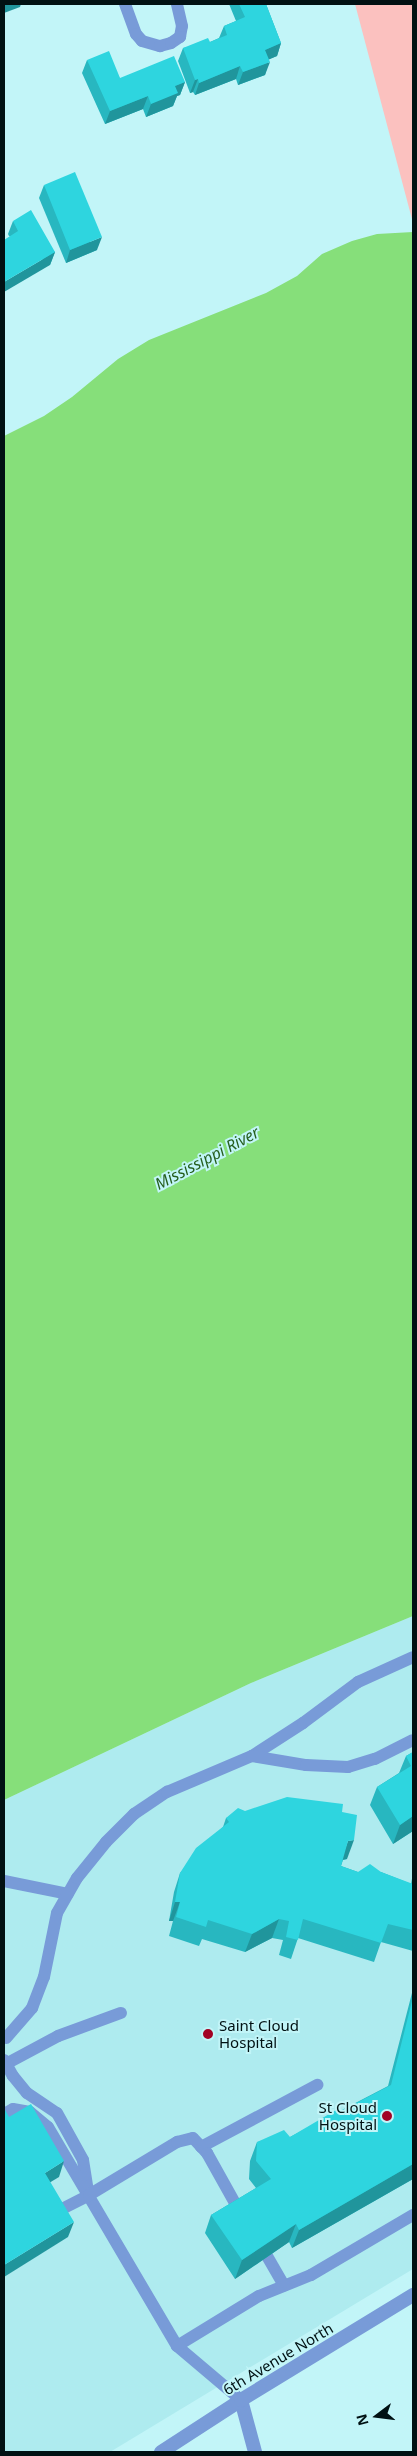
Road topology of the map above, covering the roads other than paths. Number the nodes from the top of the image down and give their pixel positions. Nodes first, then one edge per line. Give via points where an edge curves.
1 (125, 4) edge
2 (178, 4) edge
3 (413, 1656) edge
4 (413, 1740) edge
5 (252, 1756) junction
6 (4, 1881) edge
7 (68, 1894) junction
8 (121, 2013) dead end
9 (6, 2038) dead end
10 (4, 2060) edge
11 (4, 2065) edge
12 (317, 2085) dead end
13 (4, 2114) edge
14 (201, 2146) junction
15 (89, 2195) junction
16 (240, 2212) edge
17 (54, 2214) edge
18 (413, 2215) edge
19 (267, 2256) edge
20 (284, 2286) junction
21 (413, 2296) edge
22 (177, 2346) junction
23 (241, 2400) junction
24 (161, 2452) edge
25 (255, 2452) edge

1 - 2 lane via 136,34 142,41 160,46 180,38 182,26
3 - 5 lane via 358,1682
4 - 5 lane via 375,1759 348,1767 306,1765
5 - 7 lane via 167,1792 134,1814 106,1842
6 - 7 lane
7 - 9 lane via 58,1913 44,1976 32,2008
8 - 11 lane via 58,2036
10 - 15 lane, bridge via 27,2093 57,2113 83,2160
12 - 14 lane
13 - 15 lane via 12,2109 30,2112 48,2127
14 - 15 lane via 193,2138 177,2142
14 - 16 lane
15 - 17 lane
15 - 22 lane
18 - 20 lane via 311,2275
19 - 20 lane
20 - 22 lane via 259,2296
21 - 23 street, 6th Avenue North
22 - 23 lane
23 - 24 street, 6th Avenue North
23 - 25 street

